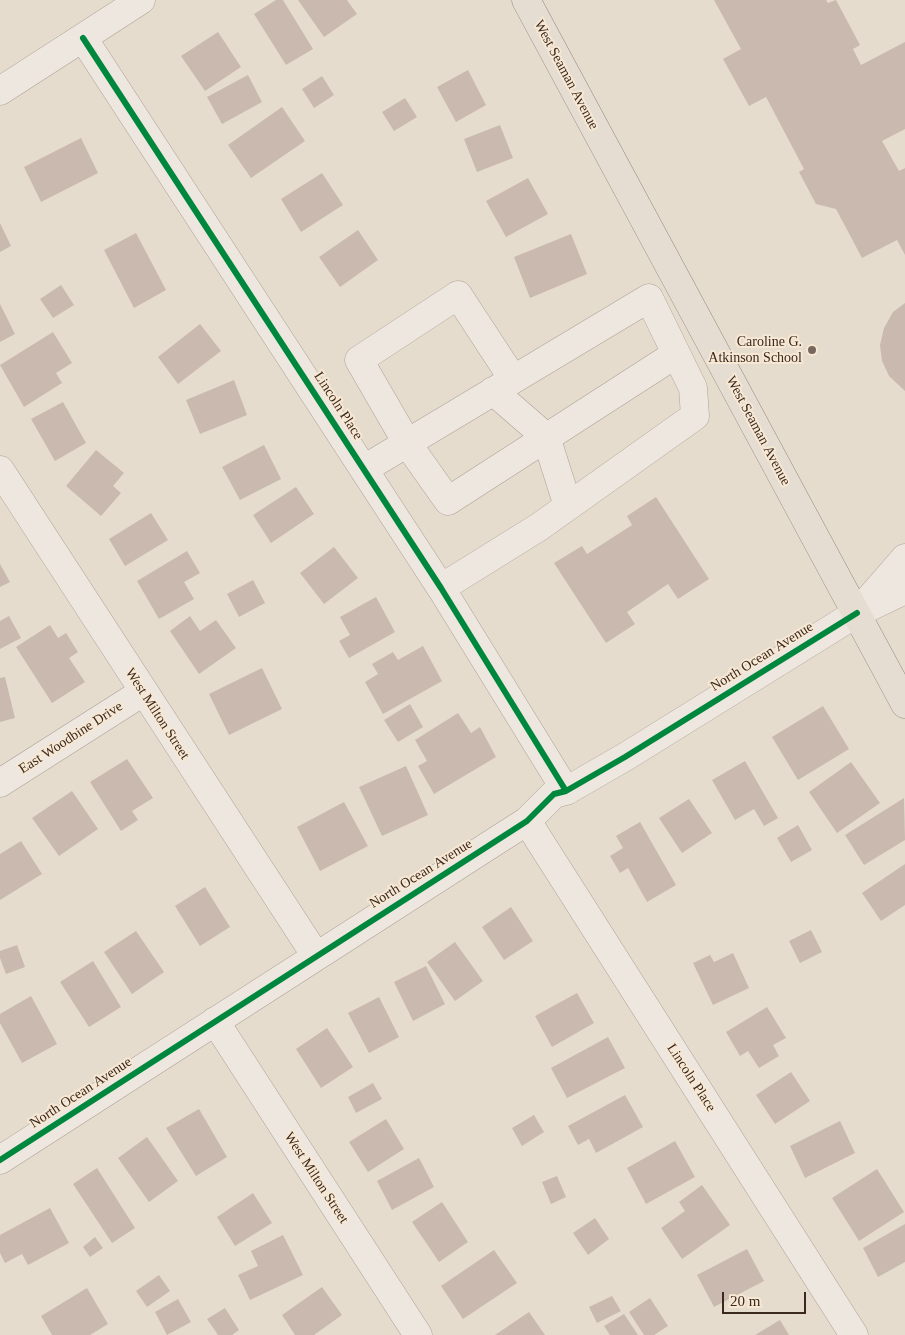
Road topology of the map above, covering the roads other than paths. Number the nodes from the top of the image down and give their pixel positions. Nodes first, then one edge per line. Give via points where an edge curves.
1 (141, 0) edge
2 (526, 0) edge
3 (83, 38) junction
4 (0, 91) edge
5 (676, 354) junction
6 (716, 354) junction
7 (503, 385) junction
8 (693, 388) junction
9 (546, 437) junction
10 (407, 443) junction
11 (364, 468) junction
12 (0, 470) edge
13 (568, 506) junction
14 (905, 558) edge
15 (441, 588) junction
16 (905, 590) edge
17 (857, 613) junction
18 (142, 692) junction
19 (905, 704) edge
20 (0, 783) edge
21 (566, 791) junction
22 (527, 822) junction
23 (316, 956) junction
24 (215, 1022) junction
25 (0, 1160) edge
26 (418, 1335) edge
27 (854, 1335) edge

1 - 3 street
2 - 6 main road, West Seaman Avenue
3 - 4 street
3 - 11 street, Lincoln Place
5 - 7 street via 649,298
5 - 8 street
5 - 9 street
6 - 8 street
6 - 17 main road, West Seaman Avenue
7 - 9 street
7 - 10 street
7 - 10 street via 458,295 359,360
8 - 13 street via 695,416
9 - 10 street via 448,501
9 - 13 street
10 - 11 street
11 - 15 street, Lincoln Place
12 - 18 street, West Milton Street
13 - 15 street
14 - 17 street
15 - 21 street, Lincoln Place
16 - 17 street
17 - 19 main road, West Seaman Avenue
17 - 21 street, North Ocean Avenue
18 - 20 street, East Woodbine Drive
18 - 23 street, West Milton Street
21 - 22 street, North Ocean Avenue via 554,794
22 - 23 street, North Ocean Avenue
22 - 27 street, Lincoln Place
23 - 24 street, North Ocean Avenue
24 - 25 street, North Ocean Avenue
24 - 26 street, West Milton Street

